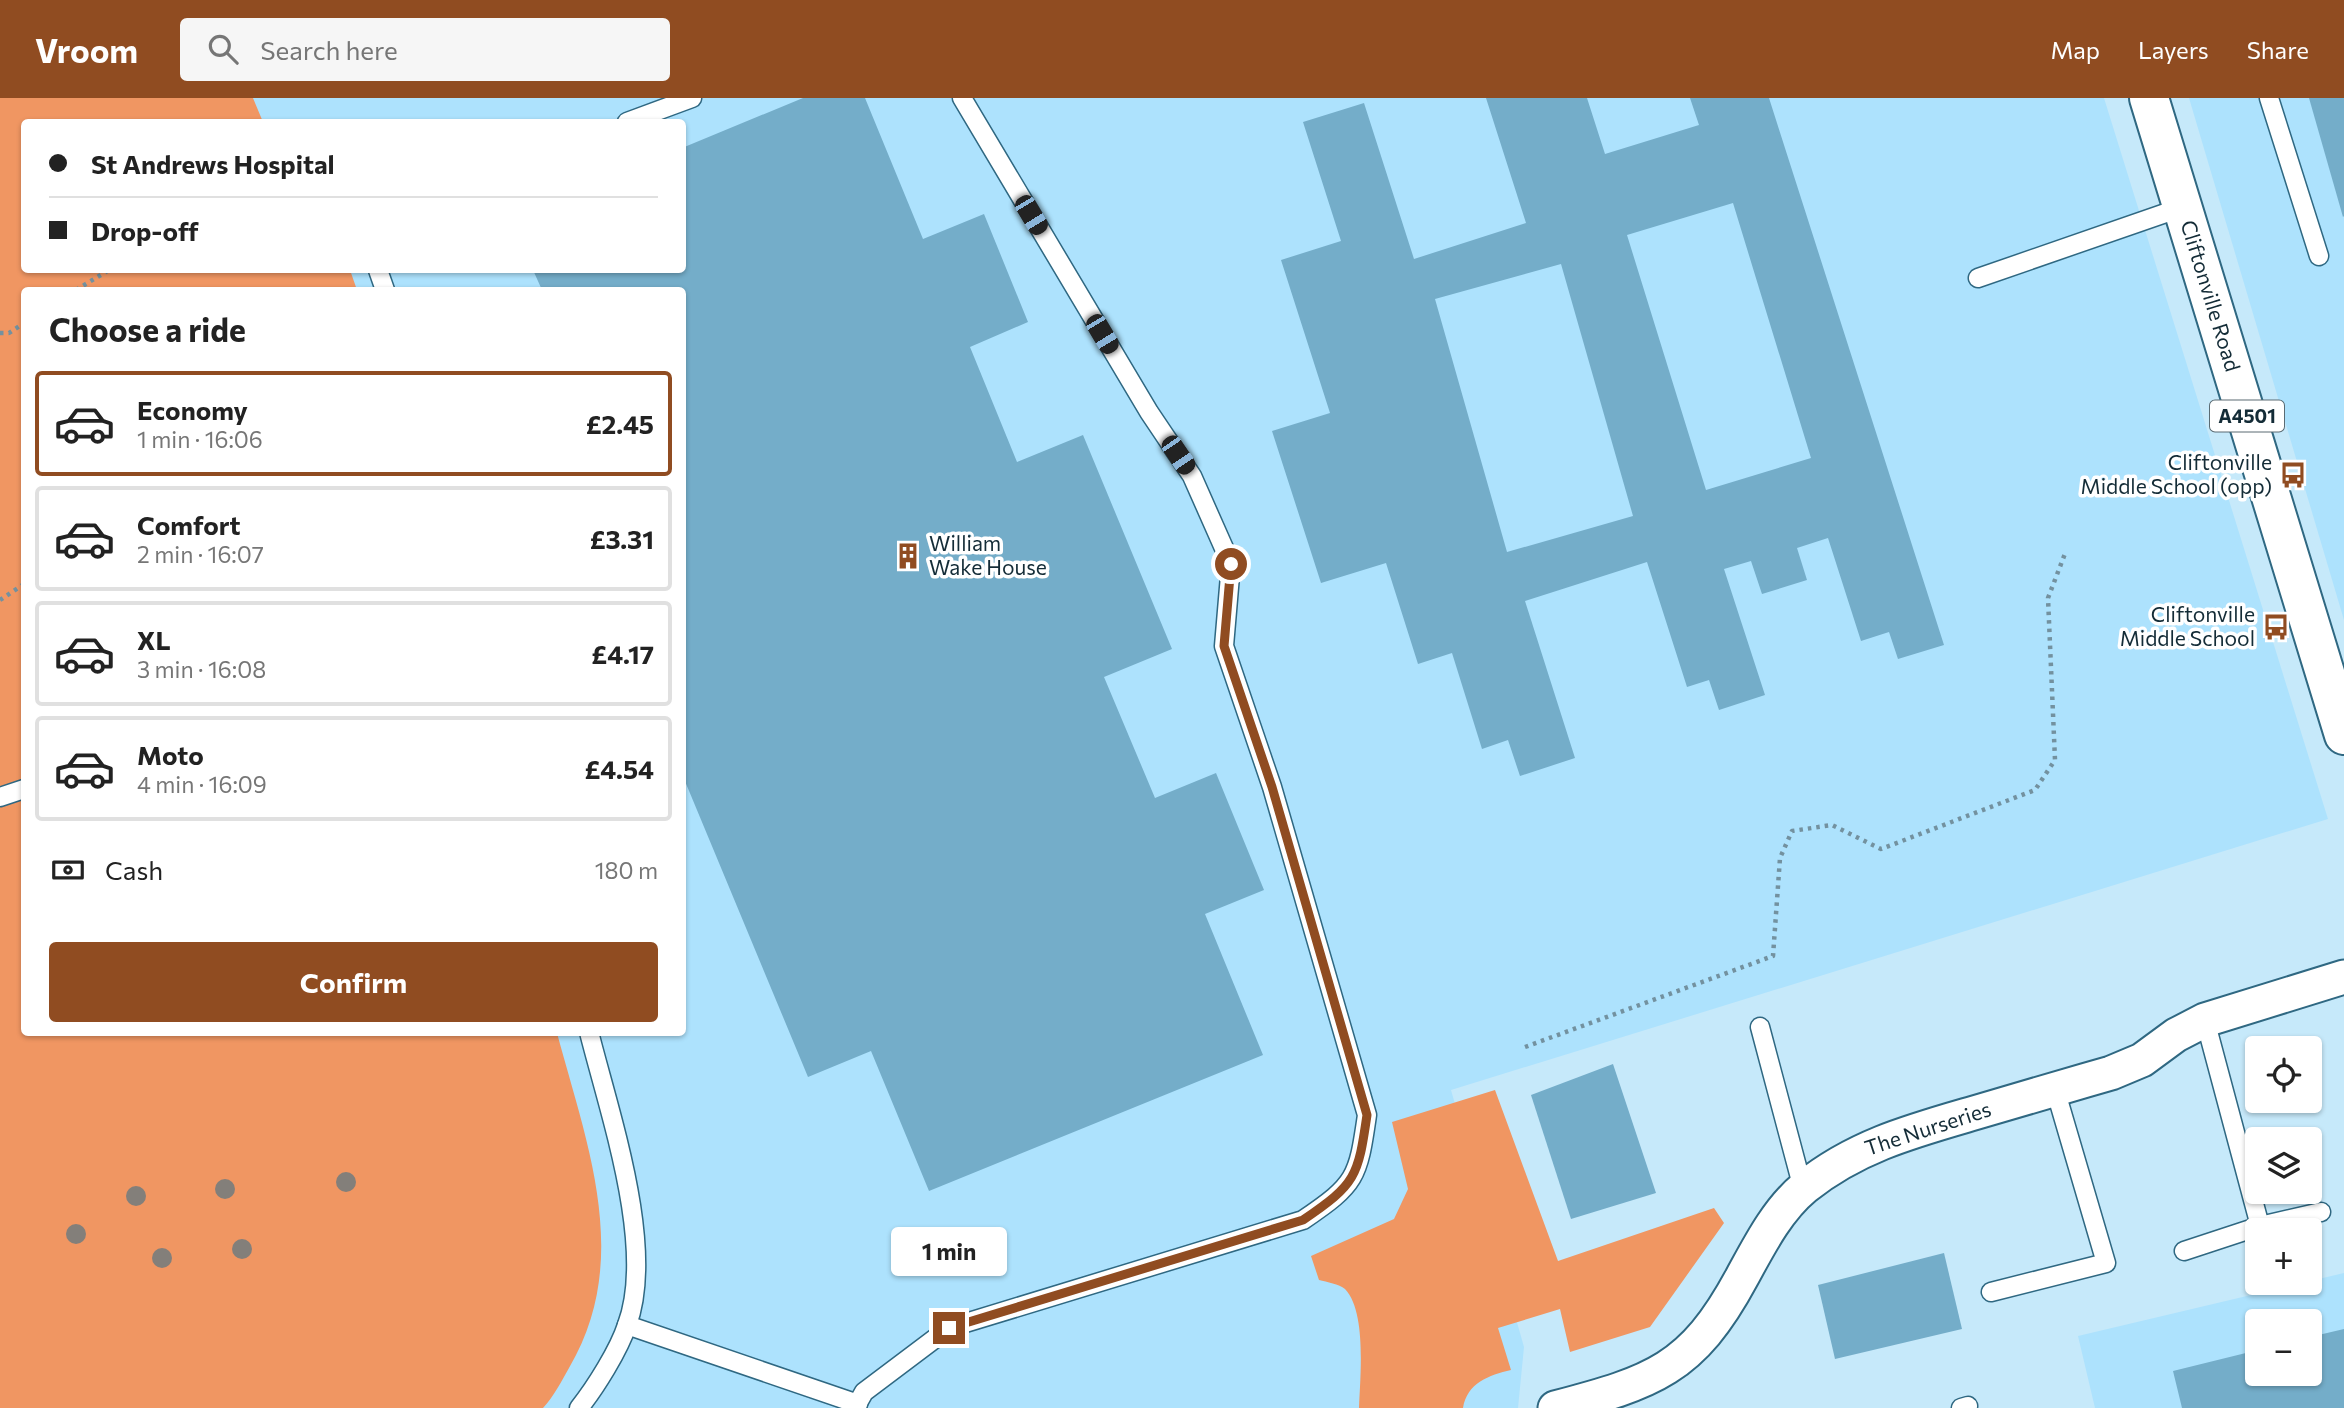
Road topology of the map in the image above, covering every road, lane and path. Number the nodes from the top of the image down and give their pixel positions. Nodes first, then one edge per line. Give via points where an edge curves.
1 (692, 98) edge
2 (962, 98) edge
3 (2149, 98) edge
4 (2269, 98) edge
5 (635, 119) edge
6 (2183, 207) junction
7 (2319, 257) dead end
8 (104, 273) edge
9 (1978, 278) dead end
10 (81, 287) edge
11 (21, 325) edge
12 (0, 333) edge
13 (2066, 551) dead end
14 (21, 586) edge
15 (0, 600) edge
16 (2344, 735) edge
17 (21, 790) edge
18 (0, 797) edge
19 (2344, 977) edge
20 (2205, 1020) junction
21 (1760, 1027) dead end
22 (590, 1036) edge
23 (1525, 1047) dead end
24 (2055, 1089) junction
25 (1803, 1189) junction
26 (2321, 1212) dead end
27 (2258, 1218) edge
28 (2295, 1218) edge
29 (2245, 1231) edge
30 (2184, 1251) dead end
31 (1991, 1292) dead end
32 (628, 1325) junction
33 (856, 1406) edge
34 (579, 1408) edge
35 (1555, 1408) edge

1 - 5 lane
2 - 33 lane via 1192,476 1231,564 1224,646 1272,787 1367,1115 1360,1163 1341,1194 1303,1220 949,1328 864,1392
3 - 6 main road, Cliftonville Road / A4501
4 - 7 lane
6 - 9 lane
6 - 16 main road, Cliftonville Road / A4501
8 - 10 path
11 - 12 path
13 - 23 path via 2048,598 2055,760 2035,790 1881,849 1832,825 1792,831 1780,858 1773,956
14 - 15 path
17 - 18 lane
19 - 20 street, The Nurseries
20 - 24 street, The Nurseries via 2141,1060
20 - 27 lane
21 - 25 lane
22 - 32 lane via 634,1229 636,1278
24 - 25 street, The Nurseries via 1880,1141 1841,1159
24 - 31 lane via 2106,1263
25 - 35 street, The Nurseries via 1783,1210 1703,1339 1651,1377 1614,1393
26 - 28 lane
29 - 30 lane
32 - 33 lane
32 - 34 lane

